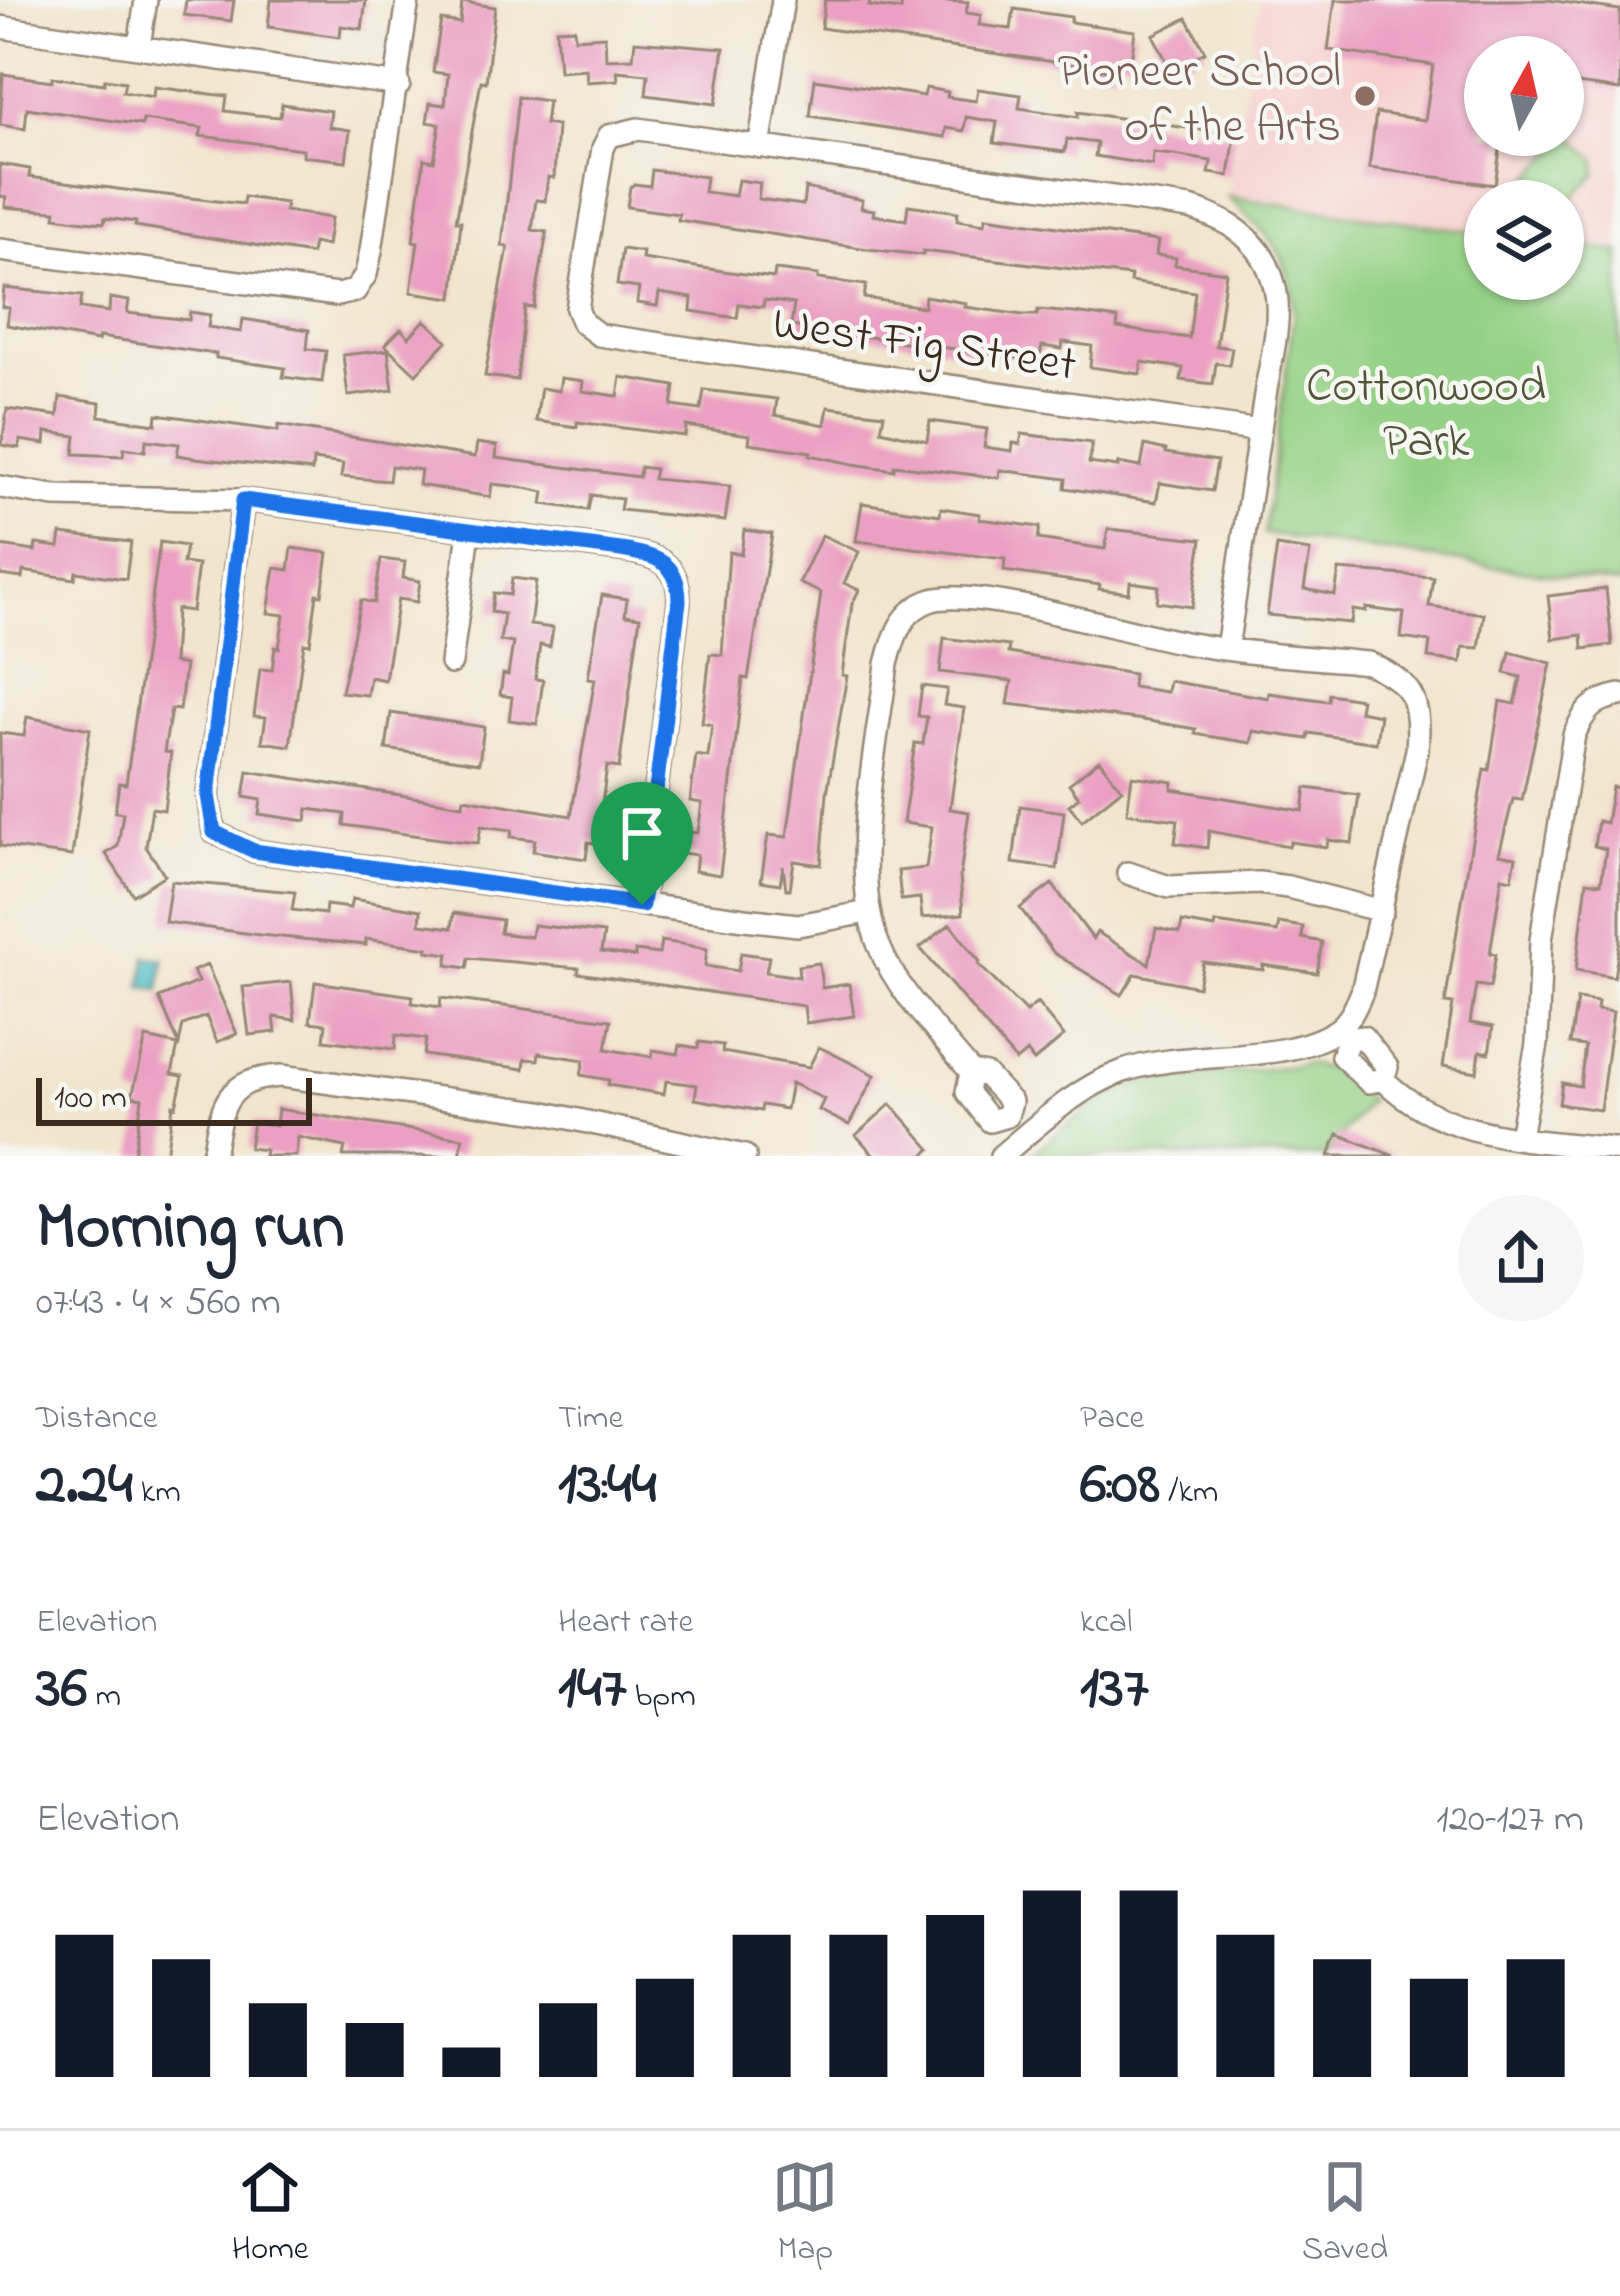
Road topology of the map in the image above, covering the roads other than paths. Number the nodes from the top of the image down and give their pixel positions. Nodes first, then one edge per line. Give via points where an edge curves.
1 (146, 0) edge
2 (408, 0) edge
3 (783, 0) edge
4 (0, 28) edge
5 (140, 46) junction
6 (398, 85) junction
7 (759, 147) junction
8 (0, 250) edge
9 (1260, 431) junction
10 (0, 487) edge
11 (243, 500) junction
12 (469, 532) junction
13 (1227, 648) junction
14 (451, 663) dead end
15 (1620, 695) edge
16 (1128, 873) dead end
17 (642, 905) junction
18 (1382, 910) junction
19 (868, 911) junction
20 (1345, 1034) junction
21 (1024, 1137) junction
22 (1520, 1137) junction
23 (1620, 1150) edge
24 (213, 1156) edge
25 (745, 1156) edge
26 (1001, 1156) edge

1 - 5 street
2 - 6 street
3 - 7 street
4 - 5 street
5 - 6 street
6 - 8 street via 371,251 355,291 337,295
7 - 9 street via 1190,208 1232,224 1266,262 1275,286
7 - 9 street, West Fig Street via 638,129 609,136 579,284 583,323 619,340
9 - 13 street
10 - 11 street
11 - 12 street
11 - 17 street via 208,795 214,832 254,851
12 - 14 street
12 - 17 street via 644,554 674,570 679,601
13 - 18 street via 1368,663 1411,692 1420,718 1417,749
13 - 19 street via 978,599 932,600 914,609 886,664 865,854
15 - 22 street via 1596,701 1574,735
16 - 18 street via 1169,887 1274,885
17 - 19 street via 798,925
18 - 20 street
19 - 21 street via 895,978 971,1072 967,1092 990,1121 1007,1116
20 - 21 street via 1126,1070 1082,1091
20 - 22 street via 1363,1037 1387,1067 1383,1079 1420,1111 1457,1127
21 - 26 street
22 - 23 street
24 - 25 street via 226,1098 261,1077 281,1076 541,1112

